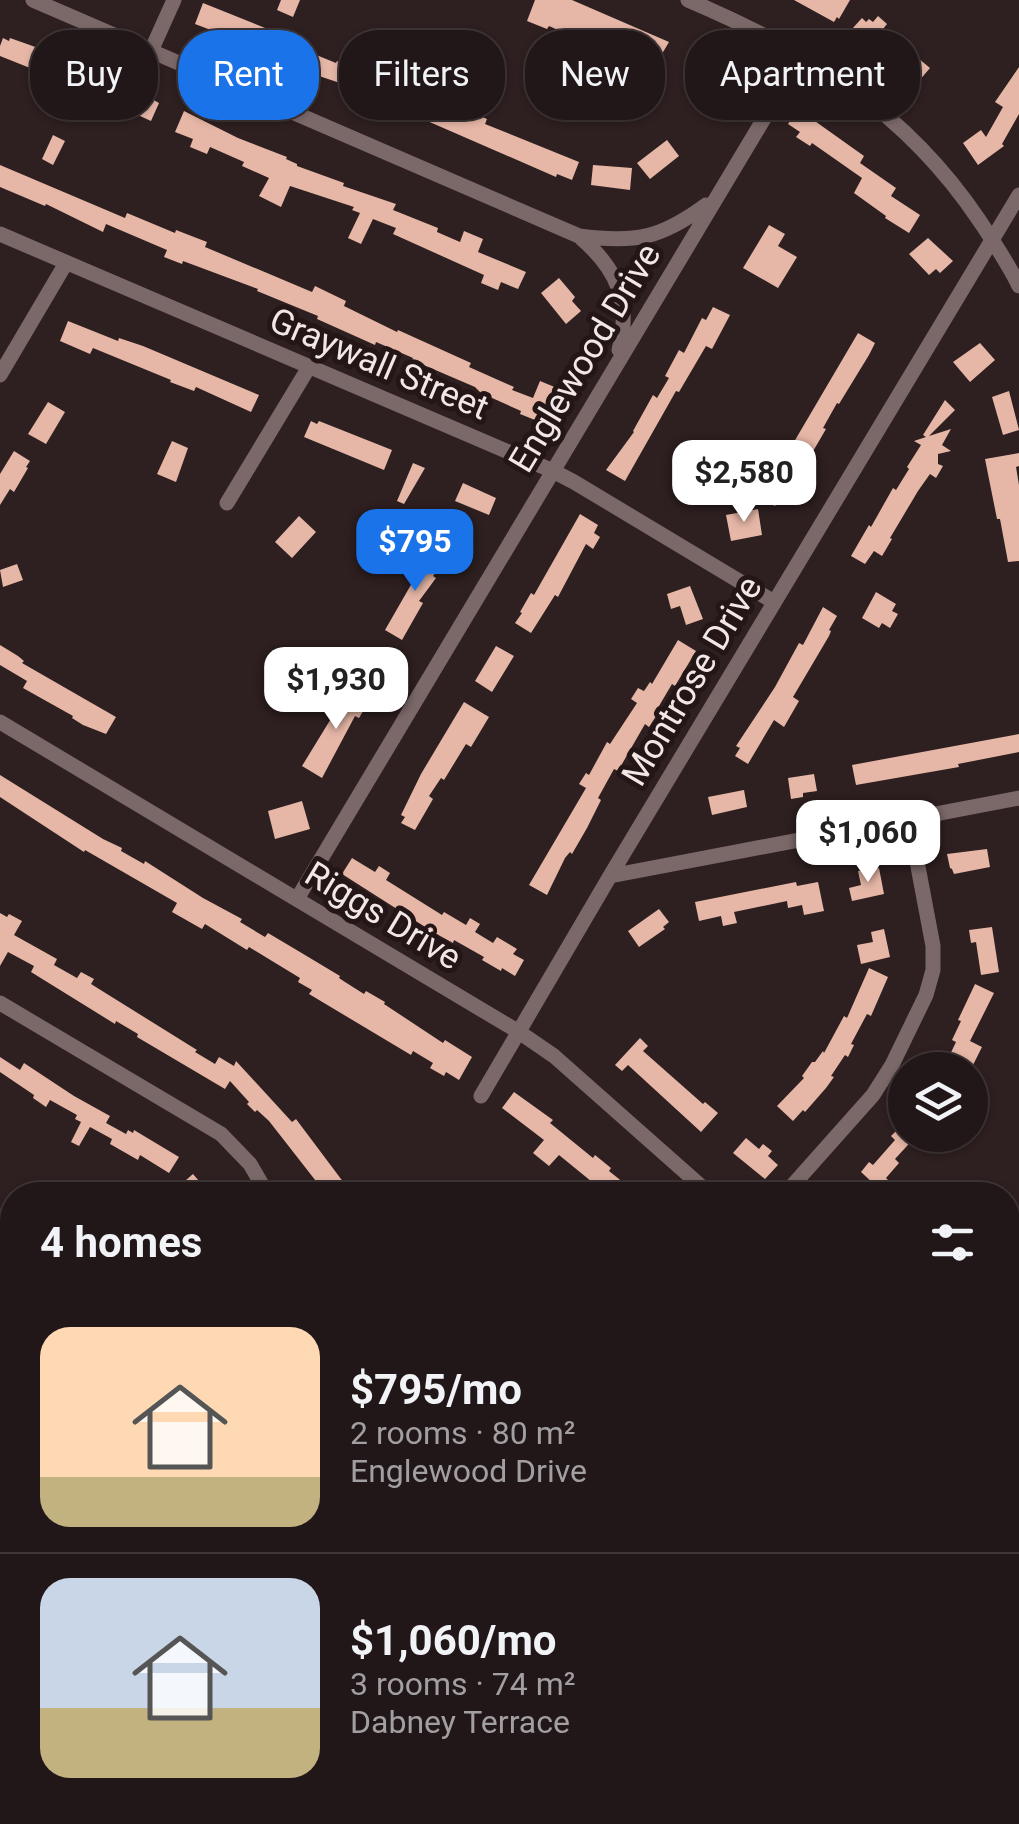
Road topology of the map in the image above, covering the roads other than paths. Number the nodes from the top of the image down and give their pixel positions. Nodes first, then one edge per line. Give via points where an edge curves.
1 (33, 0) edge
2 (174, 0) edge
3 (688, 0) edge
4 (103, 30) edge
5 (751, 30) edge
6 (158, 37) edge
7 (158, 54) edge
8 (762, 120) edge
9 (891, 120) edge
10 (1019, 195) edge
11 (715, 198) junction
12 (0, 234) edge
13 (579, 236) junction
14 (992, 240) junction
15 (66, 263) junction
16 (1019, 286) edge
17 (309, 367) junction
18 (0, 375) edge
19 (591, 408) junction
20 (553, 471) junction
21 (227, 503) dead end
22 (774, 602) junction
23 (0, 722) edge
24 (1019, 798) edge
25 (909, 819) junction
26 (610, 876) junction
27 (297, 899) junction
28 (0, 1003) edge
29 (519, 1032) junction
30 (481, 1096) dead end
31 (260, 1182) edge
32 (696, 1182) edge
33 (796, 1182) edge

1 - 4 street
2 - 6 street
3 - 5 street
7 - 13 street
8 - 11 street, Englewood Drive
9 - 14 street via 957,188
10 - 14 street, Montrose Drive
11 - 13 street via 651,236
11 - 19 street, Englewood Drive
12 - 15 street, Graywall Street
13 - 19 street via 612,271 624,312 618,352
14 - 16 street
14 - 22 street, Montrose Drive
15 - 17 street, Graywall Street
15 - 18 street
17 - 20 street, Graywall Street
17 - 21 street
19 - 20 street, Englewood Drive
20 - 22 street, Graywall Street
20 - 27 street, Englewood Drive
22 - 26 street, Montrose Drive
23 - 27 street, Riggs Drive
24 - 25 street
25 - 26 street
25 - 33 street via 932,946 926,995 873,1095
26 - 29 street, Montrose Drive
27 - 29 street, Riggs Drive
28 - 31 street via 220,1134
29 - 30 street, Montrose Drive
29 - 32 street, Riggs Drive

